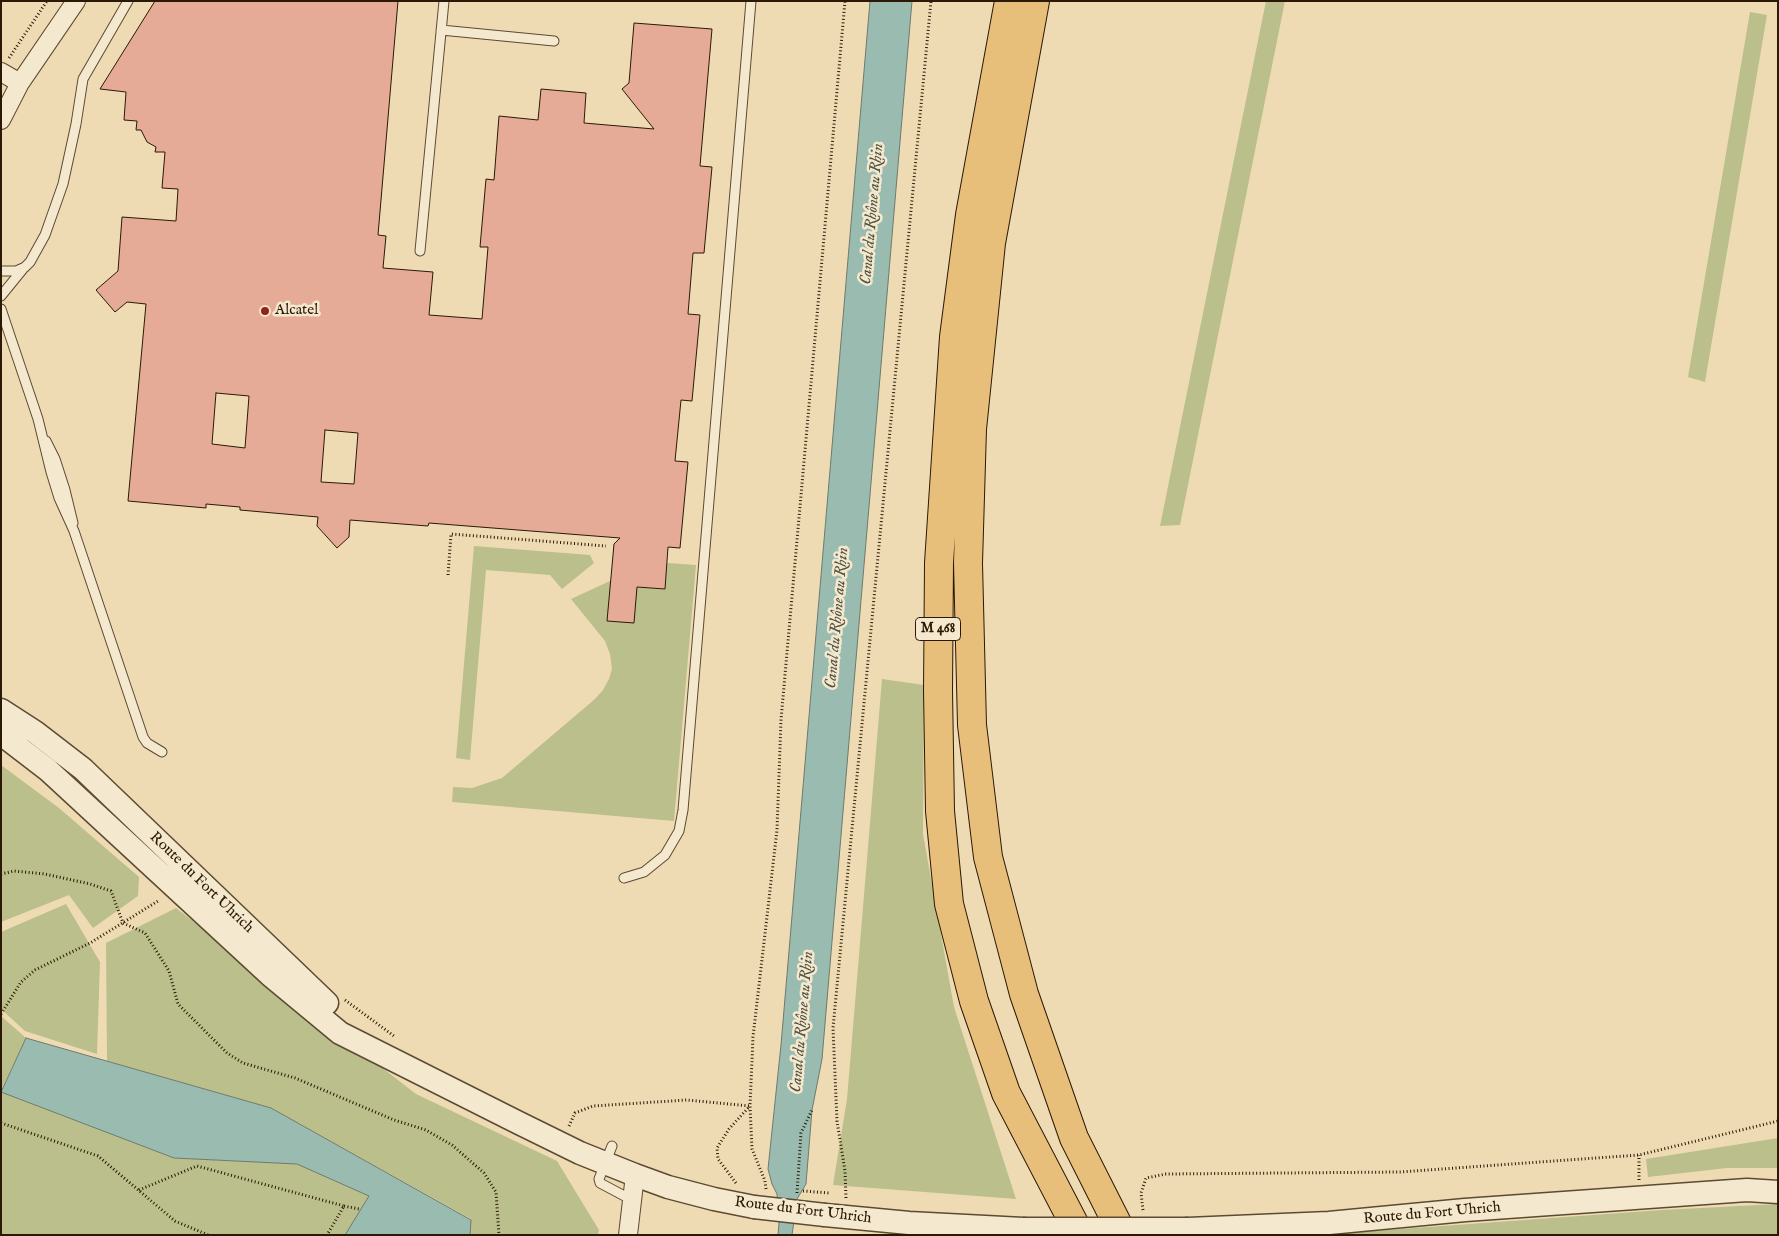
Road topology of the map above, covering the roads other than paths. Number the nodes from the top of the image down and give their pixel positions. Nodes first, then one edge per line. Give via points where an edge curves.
1 (76, 1) edge
2 (128, 1) edge
3 (444, 1) edge
4 (751, 1) edge
5 (1009, 1) edge
6 (1034, 1) edge
7 (441, 30) junction
8 (554, 41) dead end
9 (4, 66) edge
10 (20, 83) junction
11 (1, 120) edge
12 (420, 251) dead end
13 (25, 267) junction
14 (1, 271) edge
15 (1, 296) edge
16 (1, 309) edge
17 (1, 710) edge
18 (1, 734) edge
19 (162, 752) dead end
20 (624, 878) dead end
21 (397, 1062) junction
22 (609, 1154) junction
23 (636, 1175) junction
24 (1778, 1192) edge
25 (632, 1200) junction
26 (628, 1235) edge
27 (1080, 1235) edge
28 (1123, 1235) edge

1 - 10 street
2 - 13 lane via 83,79 63,184 45,235
3 - 7 lane
4 - 20 lane via 683,810 679,831 665,855 644,872
5 - 27 main road, M 468 via 970,215 954,337 939,563 940,811 949,904 974,1001 1006,1093
6 - 28 main road, M 468 via 990,244 972,429 968,563 972,725 988,857 1024,994 1074,1138
7 - 8 lane
7 - 12 lane
9 - 10 street
10 - 11 street
13 - 14 lane
13 - 15 lane
16 - 19 lane via 42,434 50,472 74,531 143,737
17 - 21 street, Route du Fort Uhrich via 36,732 83,769 313,991
18 - 21 street, Route du Fort Uhrich via 48,770 277,981 340,1033
21 - 22 street, Route du Fort Uhrich via 519,1123
22 - 23 street, Route du Fort Uhrich
22 - 25 lane via 600,1183
23 - 24 street, Route du Fort Uhrich, bridge via 694,1194 834,1216 1023,1229 1188,1229 1329,1223 1748,1190
23 - 25 street
25 - 26 street

